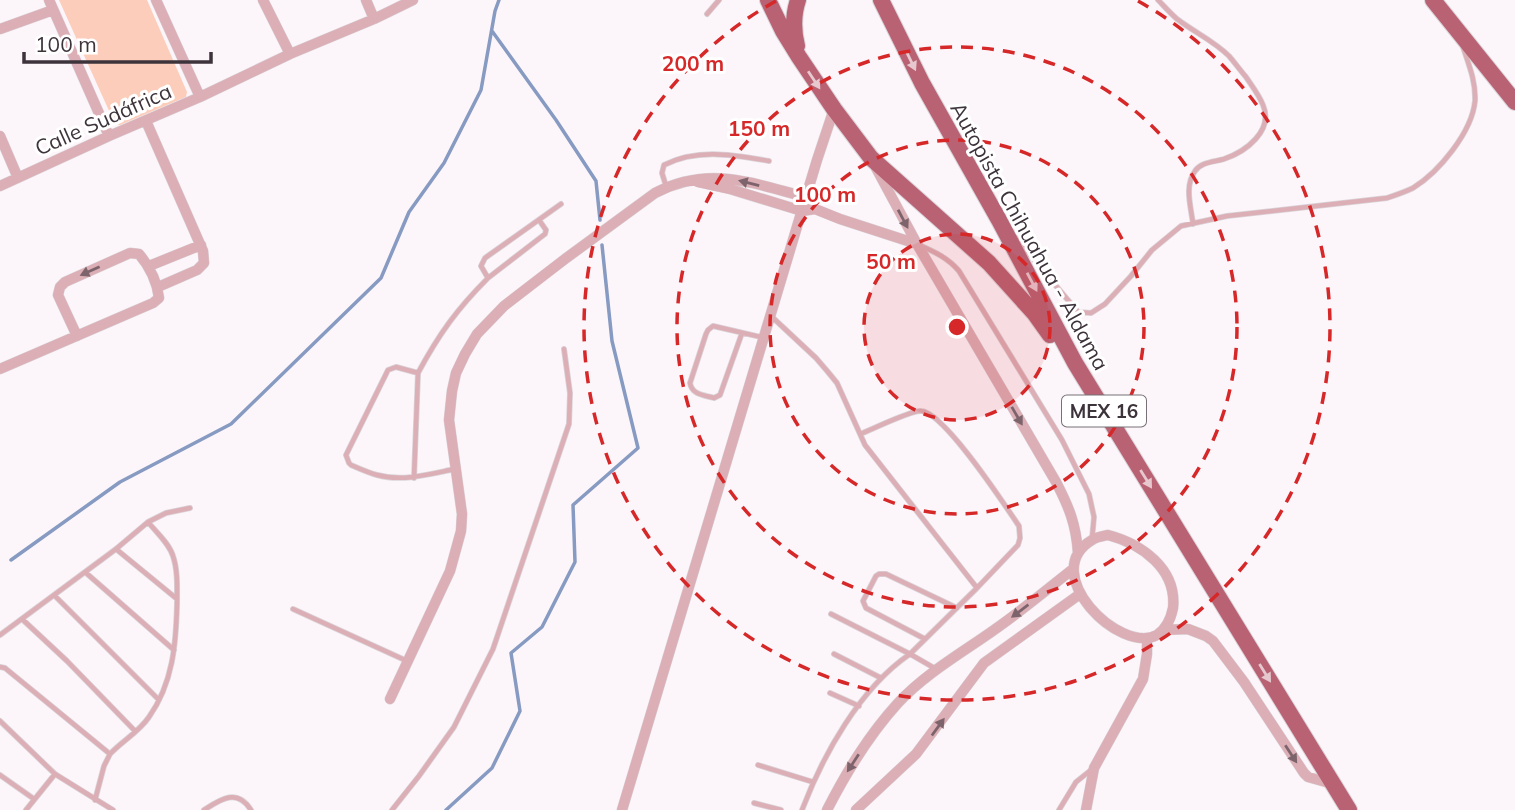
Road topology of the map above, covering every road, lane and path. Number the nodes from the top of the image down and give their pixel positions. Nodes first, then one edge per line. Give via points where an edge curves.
1 (156, 0) edge
2 (263, 0) edge
3 (366, 0) edge
4 (413, 0) edge
5 (719, 0) edge
6 (768, 0) edge
7 (798, 0) edge
8 (881, 0) edge
9 (1158, 0) edge
10 (1433, 0) edge
11 (51, 5) edge
12 (707, 14) dead end
13 (374, 19) junction
14 (0, 29) edge
15 (1457, 30) junction
16 (290, 54) junction
17 (799, 57) junction
18 (200, 97) junction
19 (1515, 102) edge
20 (834, 109) junction
21 (146, 121) junction
22 (0, 136) edge
23 (109, 136) junction
24 (871, 159) junction
25 (769, 161) dead end
26 (18, 178) junction
27 (691, 180) junction
28 (0, 186) edge
29 (666, 187) junction
30 (806, 197) junction
31 (561, 204) dead end
32 (815, 209) junction
33 (802, 211) junction
34 (539, 220) junction
35 (999, 220) junction
36 (1193, 223) junction
37 (917, 244) junction
38 (201, 245) junction
39 (149, 266) junction
40 (488, 278) junction
41 (158, 287) junction
42 (771, 315) junction
43 (742, 333) junction
44 (76, 337) junction
45 (765, 338) junction
46 (564, 349) dead end
47 (0, 369) edge
48 (418, 373) junction
49 (1096, 398) junction
50 (860, 434) junction
51 (456, 469) junction
52 (414, 478) junction
53 (190, 508) dead end
54 (148, 522) junction
55 (1092, 540) junction
56 (116, 549) junction
57 (1078, 553) junction
58 (1073, 569) junction
59 (85, 572) junction
60 (977, 588) junction
61 (1080, 594) junction
62 (55, 596) junction
63 (177, 599) junction
64 (957, 608) junction
65 (293, 609) dead end
66 (831, 614) dead end
67 (22, 619) junction
68 (1163, 630) junction
69 (0, 635) edge
70 (1147, 638) junction
71 (925, 639) junction
72 (175, 650) junction
73 (834, 654) dead end
74 (910, 654) junction
75 (408, 661) junction
76 (0, 667) edge
77 (937, 669) junction
78 (881, 678) junction
79 (830, 693) dead end
80 (390, 699) dead end
81 (159, 700) junction
82 (859, 706) junction
83 (0, 721) edge
84 (135, 731) junction
85 (110, 754) junction
86 (758, 765) dead end
87 (1094, 768) junction
88 (55, 774) junction
89 (0, 775) edge
90 (813, 782) junction
91 (1333, 784) junction
92 (34, 799) junction
93 (95, 800) junction
94 (754, 803) dead end
95 (26, 810) edge
96 (113, 810) edge
97 (204, 810) edge
98 (251, 810) edge
99 (392, 810) edge
100 (622, 810) edge
101 (781, 810) edge
102 (802, 810) edge
103 (827, 810) edge
104 (856, 810) edge
105 (1059, 810) edge
106 (1086, 810) edge
107 (1349, 810) edge

1 - 18 street
2 - 16 street
3 - 13 street
4 - 13 street, Calle Sudáfrica
5 - 12 lane
6 - 17 highway
7 - 17 highway via 793,32
8 -> 35 highway, Autopista Chihuahua - Aldama / MEX 16
9 - 36 lane via 1231,57 1264,105 1265,121 1253,143 1194,172 1189,189
10 - 15 highway
11 - 14 street
11 - 23 street
13 - 16 street, Calle Sudáfrica
15 - 19 highway
15 - 36 lane via 1475,85 1475,103 1460,140 1430,176 1387,198
16 - 18 street, Calle Sudáfrica
17 -> 20 highway
18 - 21 street, Calle Sudáfrica
20 - 24 highway
20 - 30 street
21 - 23 street, Calle Sudáfrica
21 - 38 street
22 - 26 street
23 - 26 street, Calle Sudáfrica
24 -> 37 street
24 - 49 highway via 989,263 1035,314
25 - 29 lane via 709,153 691,156 664,165
26 - 28 street, Calle Sudáfrica
27 - 29 street
30 -> 27 street via 723,178
27 - 33 street
29 - 51 street via 504,306 477,334 456,373 452,391 449,420
30 - 32 street
30 - 33 street
31 - 34 lane
32 - 33 street
32 - 37 street
33 - 42 street
34 - 40 lane via 545,234
34 - 40 lane via 485,258 481,266
35 - 36 lane via 1078,312 1084,313 1105,304 1158,244 1181,226
35 -> 49 highway, Autopista Chihuahua - Aldama / MEX 16
37 - 55 lane via 959,271 1062,440 1089,494
37 -> 57 street via 1067,504
38 - 39 street
38 - 41 street via 204,263 197,270
39 - 41 street
39 -> 44 street via 139,254 130,253 65,282 58,295
40 - 48 lane via 446,325
41 - 44 street via 159,298 153,303
42 - 45 street
42 - 50 lane via 828,372
43 - 43 lane via 720,395 694,393 690,383 708,330 713,326
43 - 45 lane
44 - 47 street
45 - 100 street
46 - 99 lane via 569,424 493,649 454,727
48 - 52 lane
48 - 52 lane via 388,370 346,455 351,465 376,475
49 -> 91 highway, Autopista Chihuahua - Aldama / MEX 16
50 - 60 lane
50 - 60 lane via 925,411 973,461 1020,531 1018,545
51 - 52 lane
51 - 75 street via 462,514 457,551
53 - 54 lane
54 - 56 lane
54 - 63 lane via 172,551
55 - 57 street
55 - 68 street via 1108,535 1121,538 1138,546 1161,568 1174,596 1172,615
56 - 59 lane
56 - 63 lane
57 - 58 street
58 - 61 street
58 -> 77 street
59 - 62 lane
59 - 72 lane
60 - 64 lane
61 - 70 street via 1104,622
104 -> 61 street via 916,754 984,663
62 - 67 lane
62 - 81 lane
63 - 72 lane
64 - 71 lane
64 - 71 lane via 886,574 876,576 863,601 866,608
65 - 75 lane
66 - 74 lane
67 - 69 lane
67 - 84 lane
68 - 70 street
68 -> 91 street via 1188,629 1213,641 1304,773
70 - 87 street via 1143,679
71 - 74 lane
72 - 81 lane
73 - 78 lane
74 - 77 lane
74 - 78 lane
75 - 80 street
76 - 85 lane
77 -> 103 street via 900,701 875,731
78 - 82 lane
79 - 82 lane
81 - 84 lane
82 - 90 lane
83 - 88 lane
84 - 85 lane
85 - 93 lane
86 - 90 lane
87 - 105 lane via 1076,782
87 - 106 street
88 - 92 lane
88 - 93 lane
89 - 92 lane
90 - 102 lane
91 - 107 highway, Autopista Chihuahua - Aldama / MEX 16
92 - 95 lane
93 - 96 lane
94 - 101 lane
97 - 98 lane via 224,797 235,797

